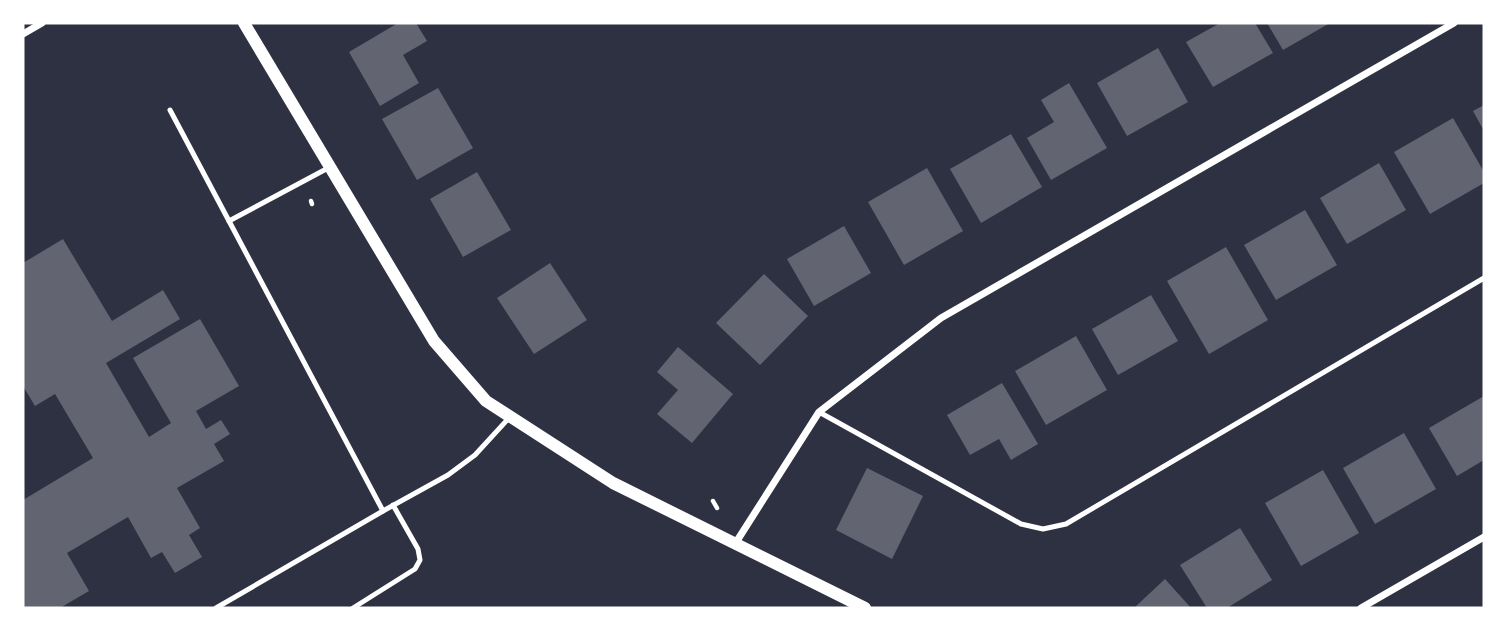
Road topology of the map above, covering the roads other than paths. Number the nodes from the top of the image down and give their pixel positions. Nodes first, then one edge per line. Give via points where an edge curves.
1 (42, 23) edge
2 (244, 23) edge
3 (1454, 23) edge
4 (23, 34) edge
5 (170, 110) dead end
6 (330, 167) junction
7 (229, 221) junction
8 (1484, 278) edge
9 (819, 412) junction
10 (510, 416) junction
11 (393, 505) junction
12 (383, 511) junction
13 (1484, 537) edge
14 (735, 544) junction
15 (216, 608) edge
16 (353, 608) edge
17 (865, 608) edge
18 (1361, 608) edge

1 - 4 street
2 - 6 street
3 - 9 street via 941,318
5 - 7 lane
6 - 7 lane
6 - 10 street via 434,341 486,401
7 - 12 lane
8 - 9 lane via 1066,524 1043,529 1021,524
9 - 14 street
10 - 11 lane via 475,455
10 - 14 street via 613,483
11 - 12 lane
11 - 16 lane via 420,561 415,569
12 - 15 lane
13 - 18 street
14 - 17 street

